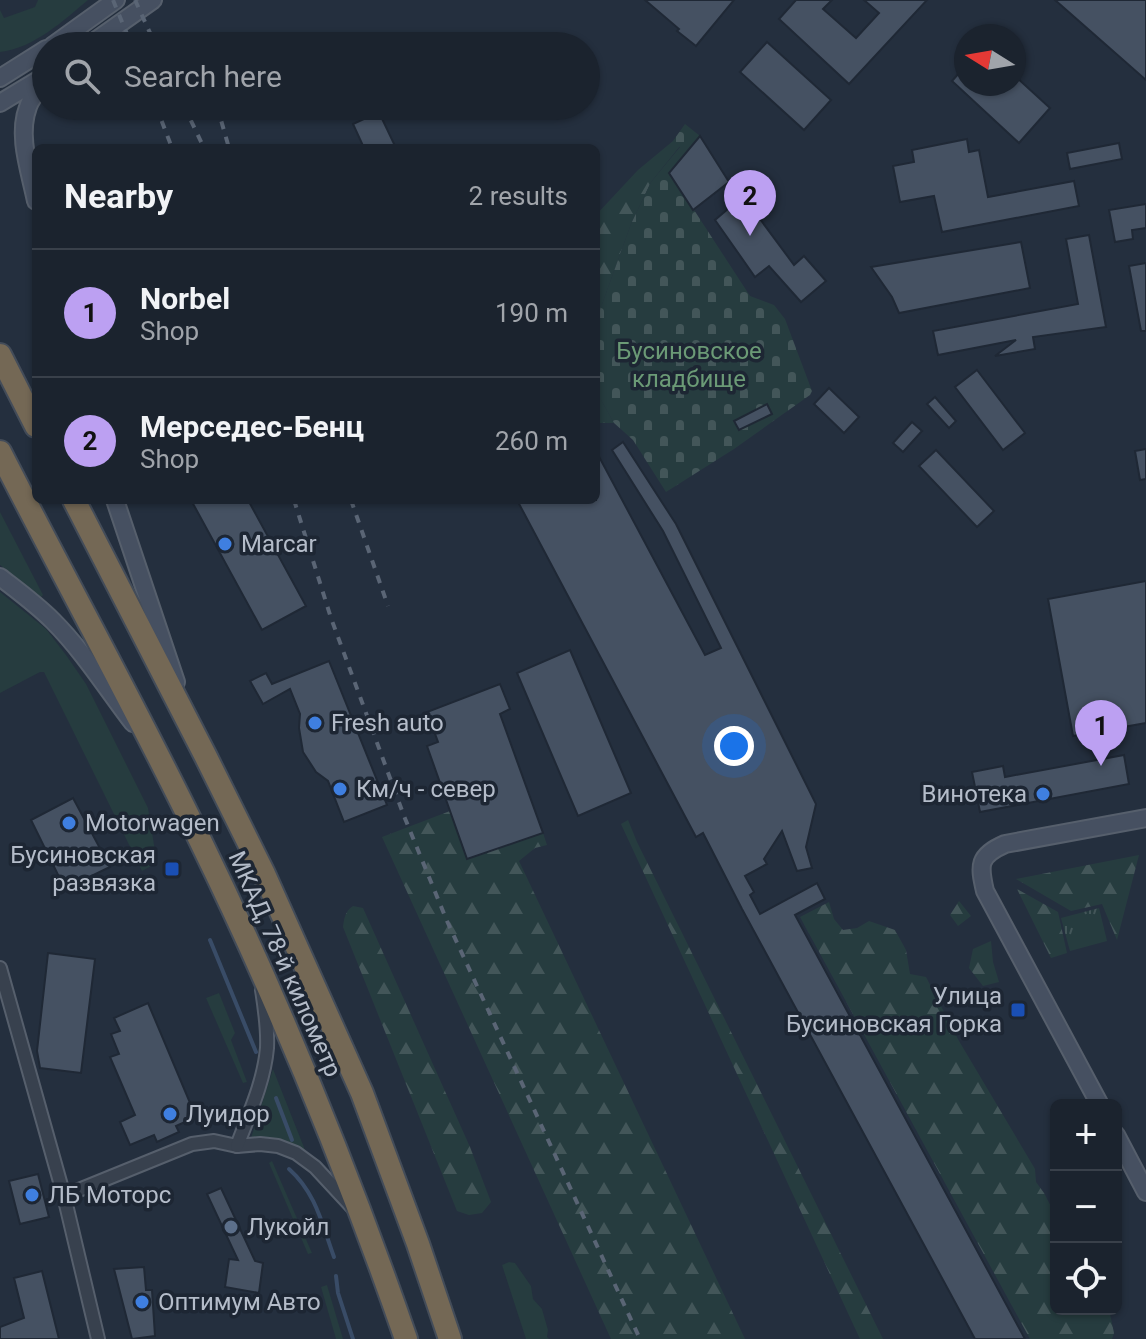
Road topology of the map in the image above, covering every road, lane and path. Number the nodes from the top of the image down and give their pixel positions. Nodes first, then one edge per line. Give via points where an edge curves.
1 (116, 0) edge
2 (153, 0) edge
3 (70, 32) edge
4 (108, 32) edge
5 (32, 53) edge
6 (32, 58) edge
7 (0, 62) edge
8 (0, 78) edge
9 (32, 86) edge
10 (32, 101) edge
11 (0, 103) edge
12 (32, 182) edge
13 (0, 355) edge
14 (32, 418) edge
15 (0, 452) edge
16 (76, 504) edge
17 (116, 504) edge
18 (0, 577) edge
19 (192, 729) junction
20 (159, 757) junction
21 (1146, 818) edge
22 (258, 963) junction
23 (0, 968) edge
24 (1097, 1099) edge
25 (237, 1146) junction
26 (1122, 1146) edge
27 (1146, 1192) edge
28 (64, 1196) junction
29 (364, 1220) junction
30 (98, 1339) edge
31 (406, 1339) edge
32 (450, 1339) edge

1 - 3 main road
2 - 4 main road
5 - 7 main road
6 - 8 main road
9 - 11 main road
10 - 12 main road via 24,127
13 - 14 highway
15 - 20 highway, МКАД, 78-й километр
16 - 19 highway, МКАД, 78-й километр
17 - 19 main road
18 - 20 main road via 77,648
19 - 32 highway, МКАД, 78-й километр via 362,1093
20 - 22 highway, МКАД, 78-й километр
21 - 24 main road via 1005,844 989,853 980,872 985,891
22 - 25 street via 267,1048
22 - 29 highway, МКАД, 78-й километр
23 - 28 street
25 - 28 street via 192,1144
25 - 29 street via 278,1146 305,1158
26 - 27 main road
28 - 30 street
29 - 31 highway, МКАД, 78-й километр

